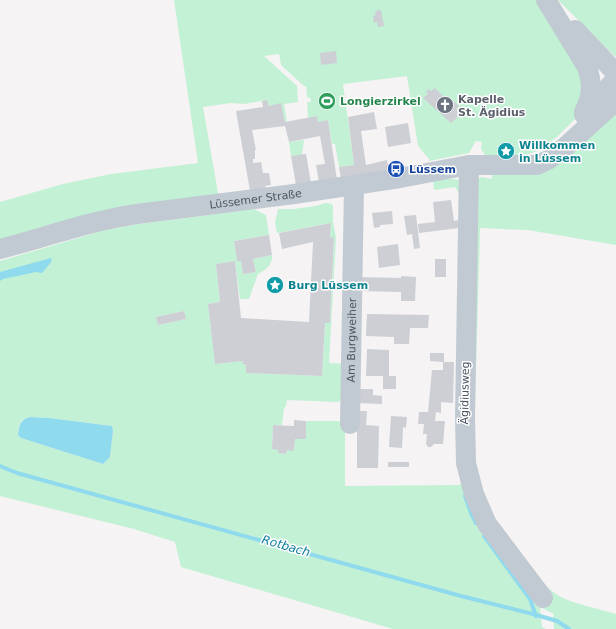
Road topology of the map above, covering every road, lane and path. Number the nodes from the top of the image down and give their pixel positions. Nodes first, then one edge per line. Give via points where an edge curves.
1 (546, 0) edge
2 (616, 73) edge
3 (616, 79) edge
4 (611, 107) edge
5 (580, 120) junction
6 (514, 164) junction
7 (469, 165) junction
8 (354, 185) junction
9 (0, 249) edge
10 (350, 424) dead end
11 (543, 598) dead end

1 - 2 street
1 - 5 street, Lüssemer Straße via 579,52 589,73 591,95
3 - 5 street, Lüssemer Straße
4 - 6 street, Lüssemer Straße via 548,160 529,166
5 - 6 street, Lüssemer Straße via 542,154
6 - 7 street, Lüssemer Straße
7 - 8 street, Lüssemer Straße
7 - 11 street, Ägidiusweg via 466,463 474,494 487,524
8 - 9 street, Lüssemer Straße via 114,217
8 - 10 street, Am Burgweiher

